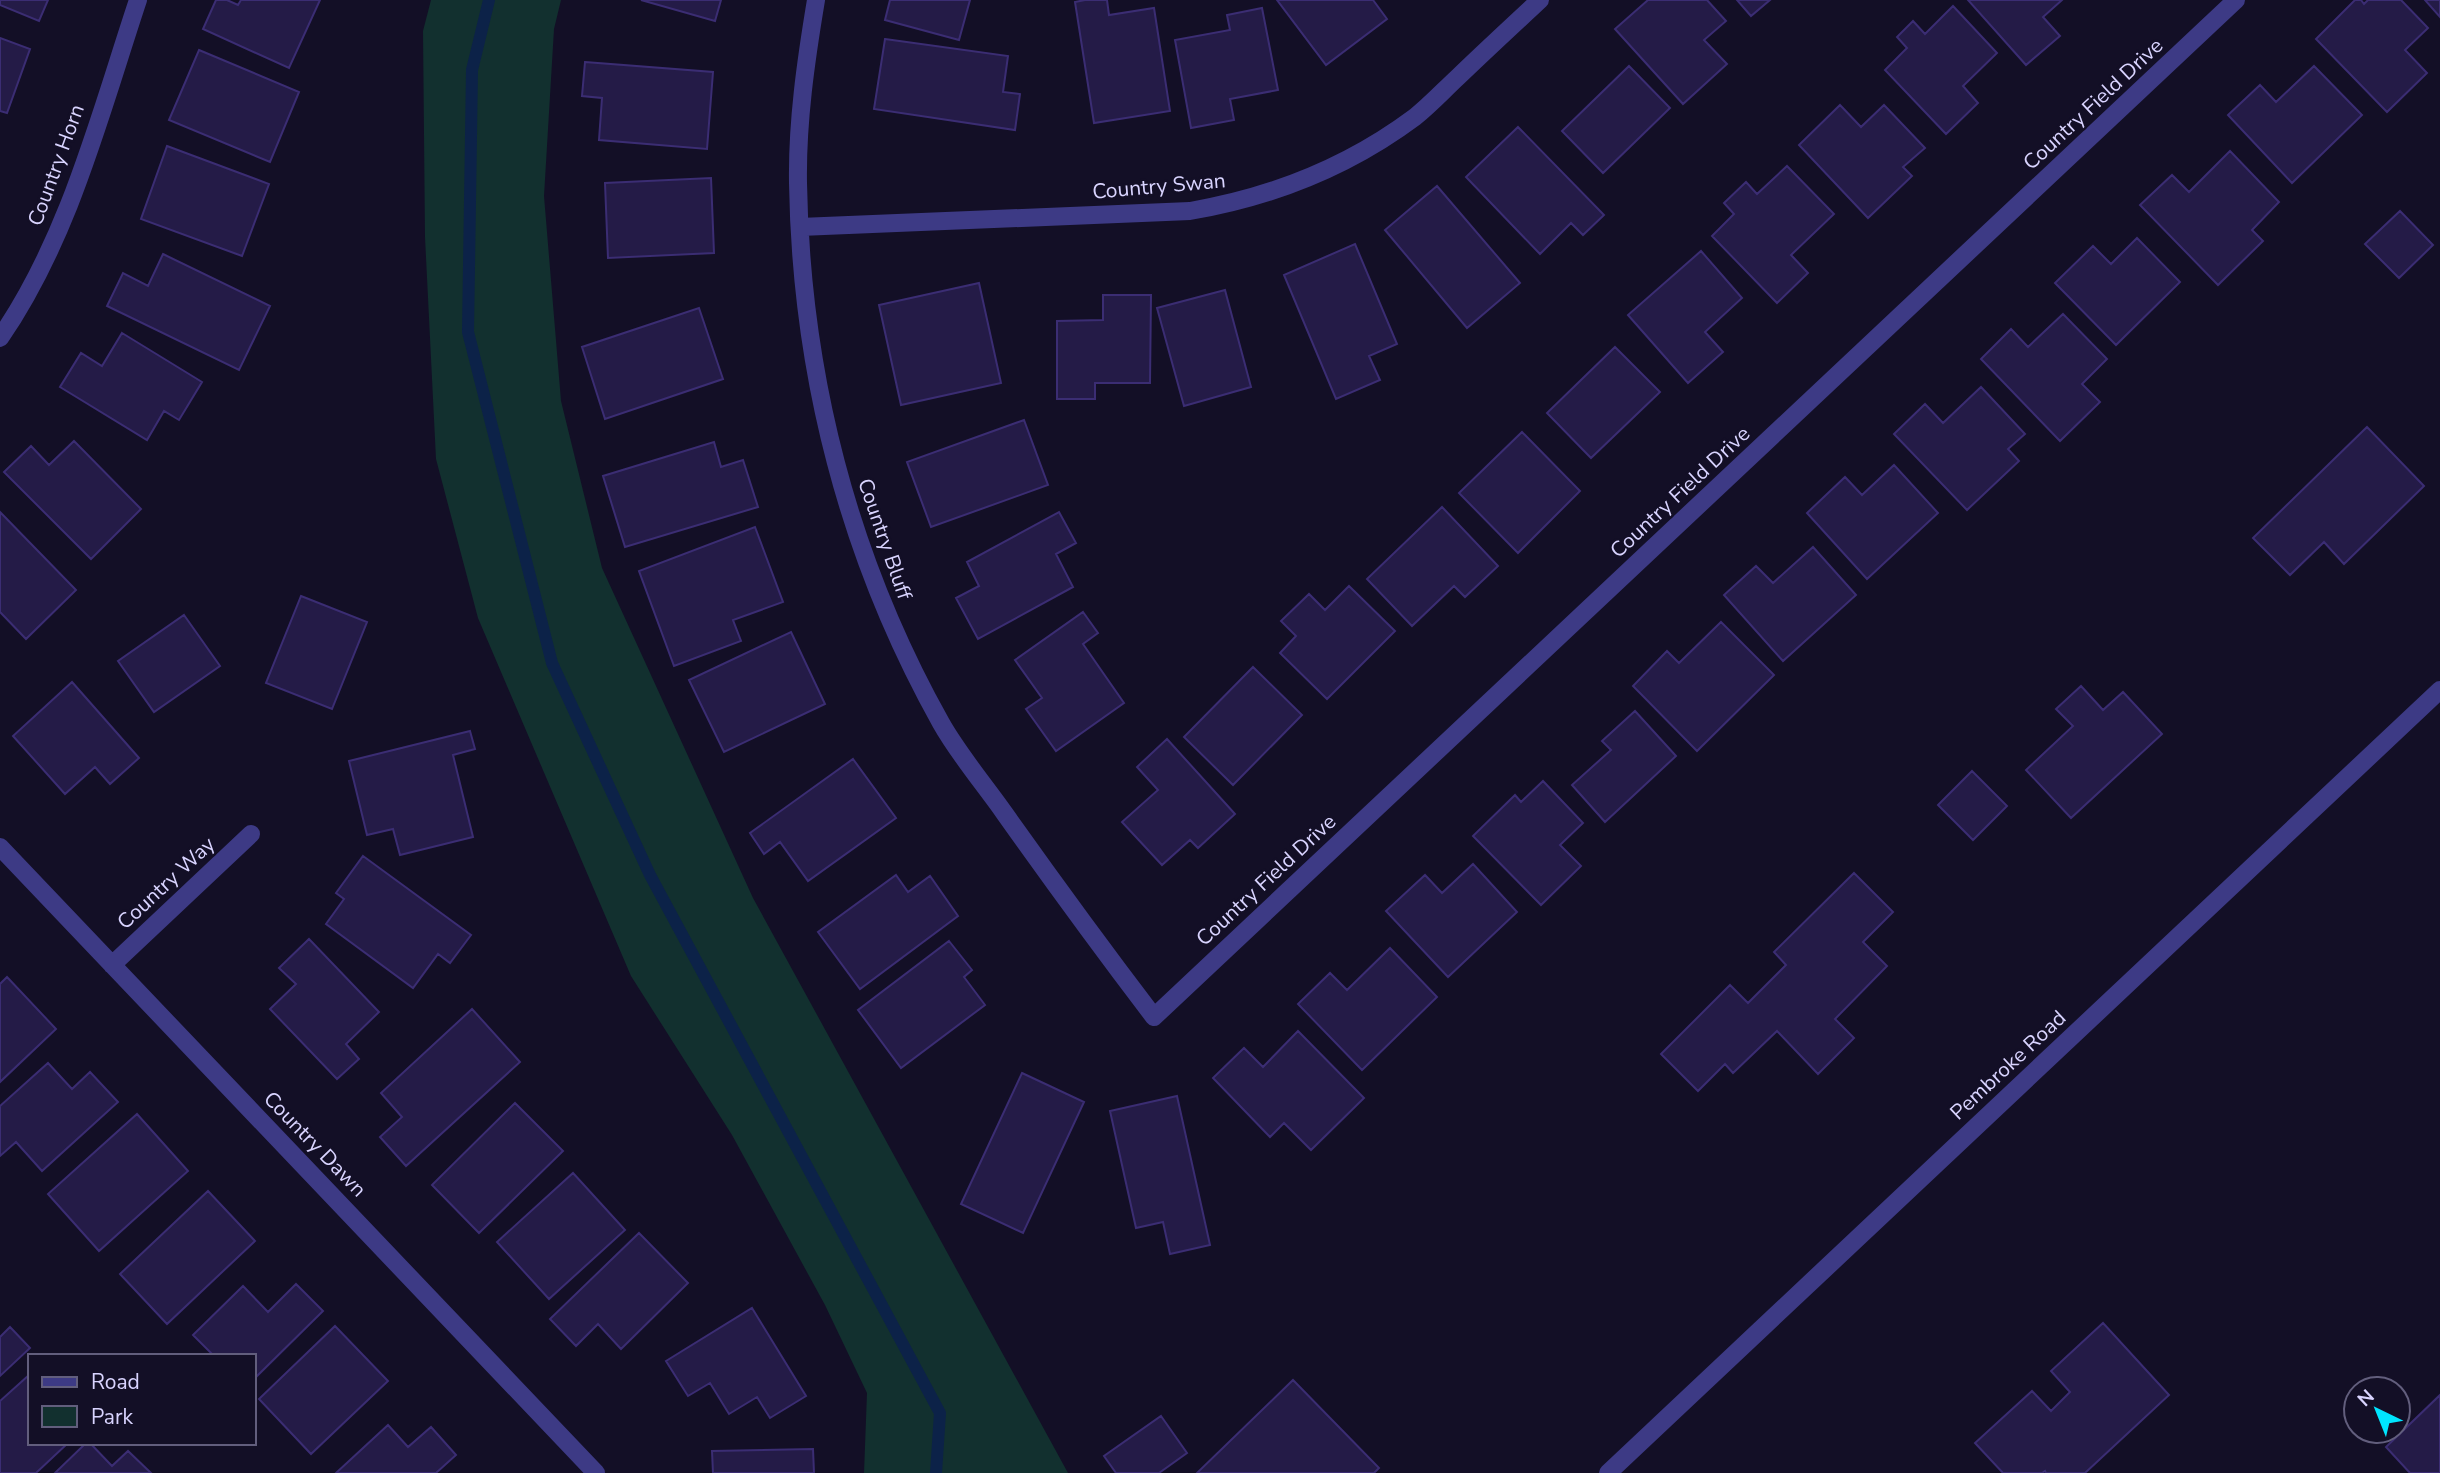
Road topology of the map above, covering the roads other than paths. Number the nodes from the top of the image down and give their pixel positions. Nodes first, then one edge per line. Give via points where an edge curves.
1 (138, 0) edge
2 (816, 0) edge
3 (1540, 0) edge
4 (2236, 0) edge
5 (800, 227) junction
6 (0, 338) edge
7 (2440, 690) edge
8 (251, 834) dead end
9 (0, 847) edge
10 (112, 965) junction
11 (1154, 1017) joint
12 (596, 1473) edge
13 (1608, 1473) edge

1 - 6 street, Country Horn via 46,258
2 - 5 street, Country Bluff via 805,68
3 - 5 street, Country Swan via 1416,116 1358,154 1277,191 1190,211
4 - 11 street, Country Field Drive
5 - 11 street, Country Bluff via 803,295 821,407 850,517 890,624 942,725
7 - 13 street, Pembroke Road
8 - 10 street, Country Way
9 - 10 street, Country Dawn
10 - 12 street, Country Dawn

